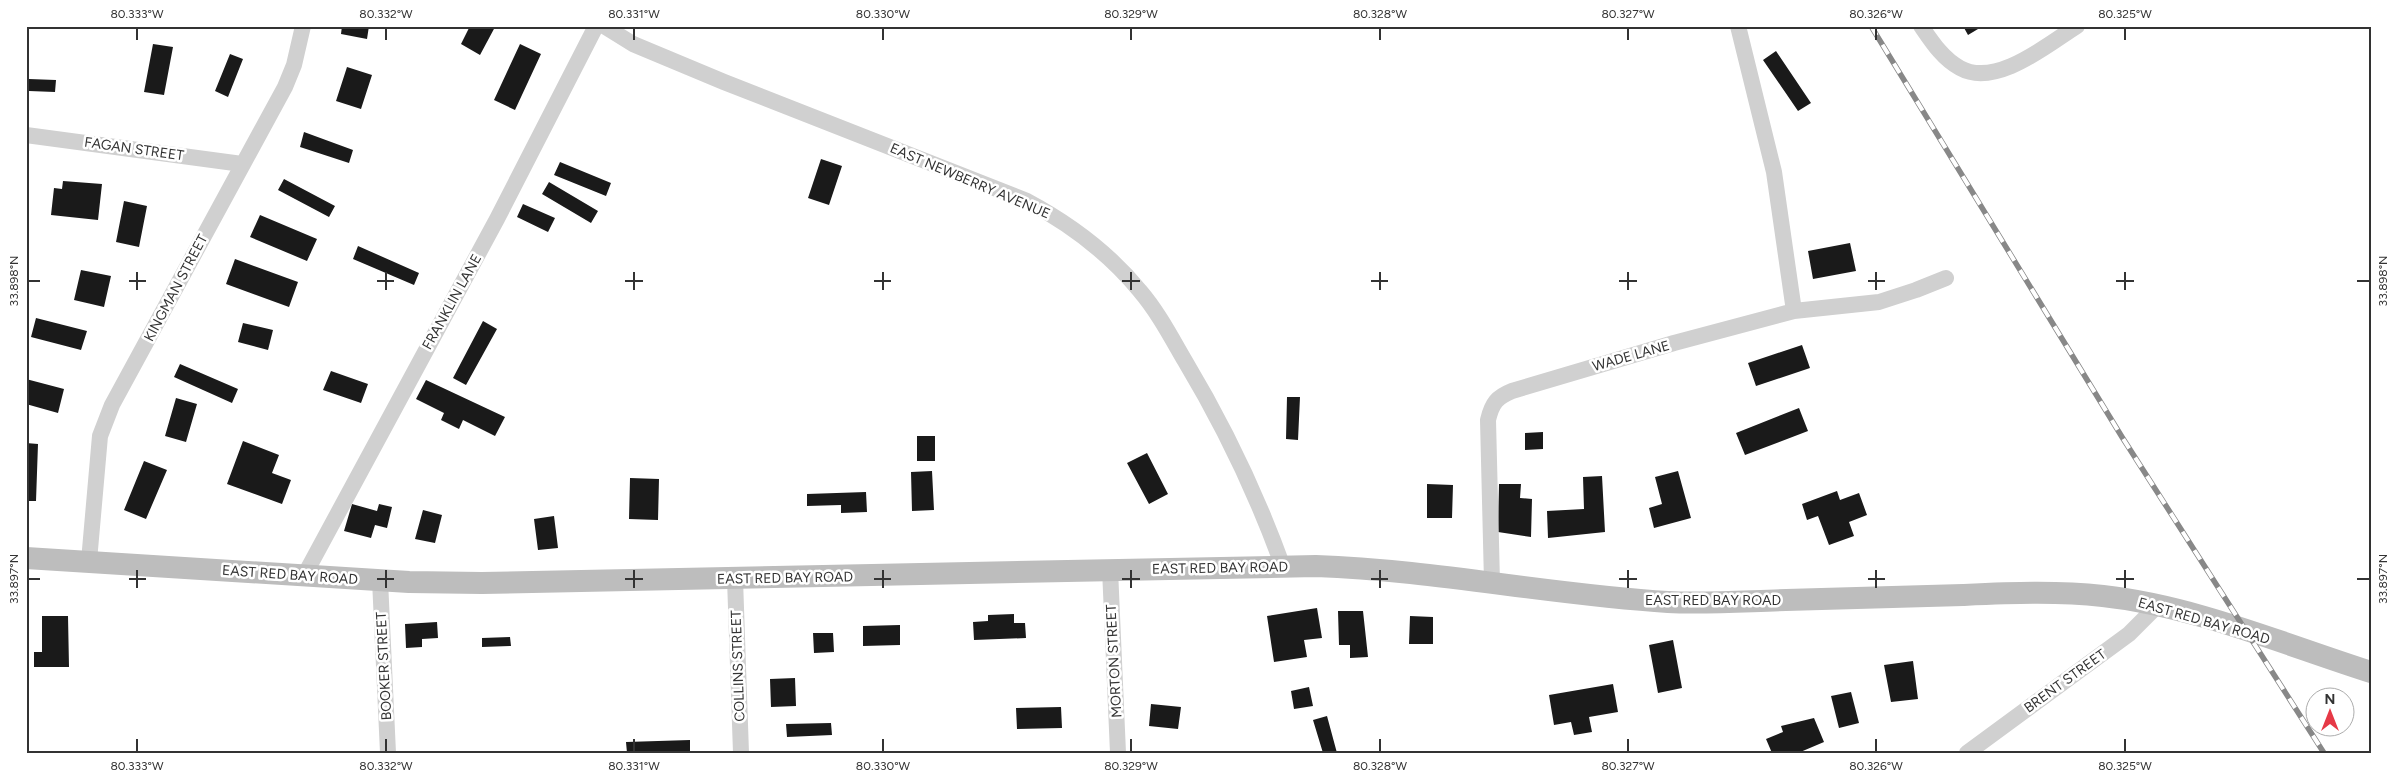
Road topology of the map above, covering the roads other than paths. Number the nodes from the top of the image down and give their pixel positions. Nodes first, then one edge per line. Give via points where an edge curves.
1 (302, 26) edge
2 (596, 26) edge
3 (604, 26) edge
4 (1738, 26) edge
5 (1921, 26) edge
6 (2077, 26) edge
7 (26, 134) edge
8 (242, 164) junction
9 (1946, 278) dead end
10 (1794, 311) junction
11 (26, 558) edge
12 (89, 561) junction
13 (1283, 567) junction
14 (1110, 569) junction
15 (304, 576) junction
16 (735, 579) junction
17 (380, 580) junction
18 (1492, 582) junction
19 (2158, 605) junction
20 (2371, 672) edge
21 (388, 753) edge
22 (741, 753) edge
23 (1118, 753) edge
24 (1968, 753) edge

1 - 8 street, KINGMAN STREET via 294,65 285,87
2 - 15 street, FRANKLIN LANE via 497,219
3 - 13 street, EAST NEWBERRY AVENUE via 634,44 724,82 1027,201 1096,246 1139,289 1200,386 1268,525
4 - 10 street via 1774,172
5 - 6 street via 1948,60 1961,69 1980,74 2006,70
7 - 8 street, FAGAN STREET
8 - 12 street, KINGMAN STREET via 112,406 100,436
9 - 10 street, WADE LANE via 1879,302
10 - 18 street, WADE LANE via 1498,396 1488,420
11 - 12 street, EAST RED BAY ROAD
12 - 15 street, EAST RED BAY ROAD
13 - 14 street, EAST RED BAY ROAD
13 - 18 street, EAST RED BAY ROAD via 1360,568
14 - 16 street, EAST RED BAY ROAD
14 - 23 street, MORTON STREET
15 - 17 street, EAST RED BAY ROAD
16 - 17 street, EAST RED BAY ROAD via 482,583
16 - 22 street, COLLINS STREET
17 - 21 street, BOOKER STREET
18 - 19 street, EAST RED BAY ROAD via 1669,602 2039,592 2101,596
19 - 20 street, EAST RED BAY ROAD
19 - 24 street, BRENT STREET via 2129,634

